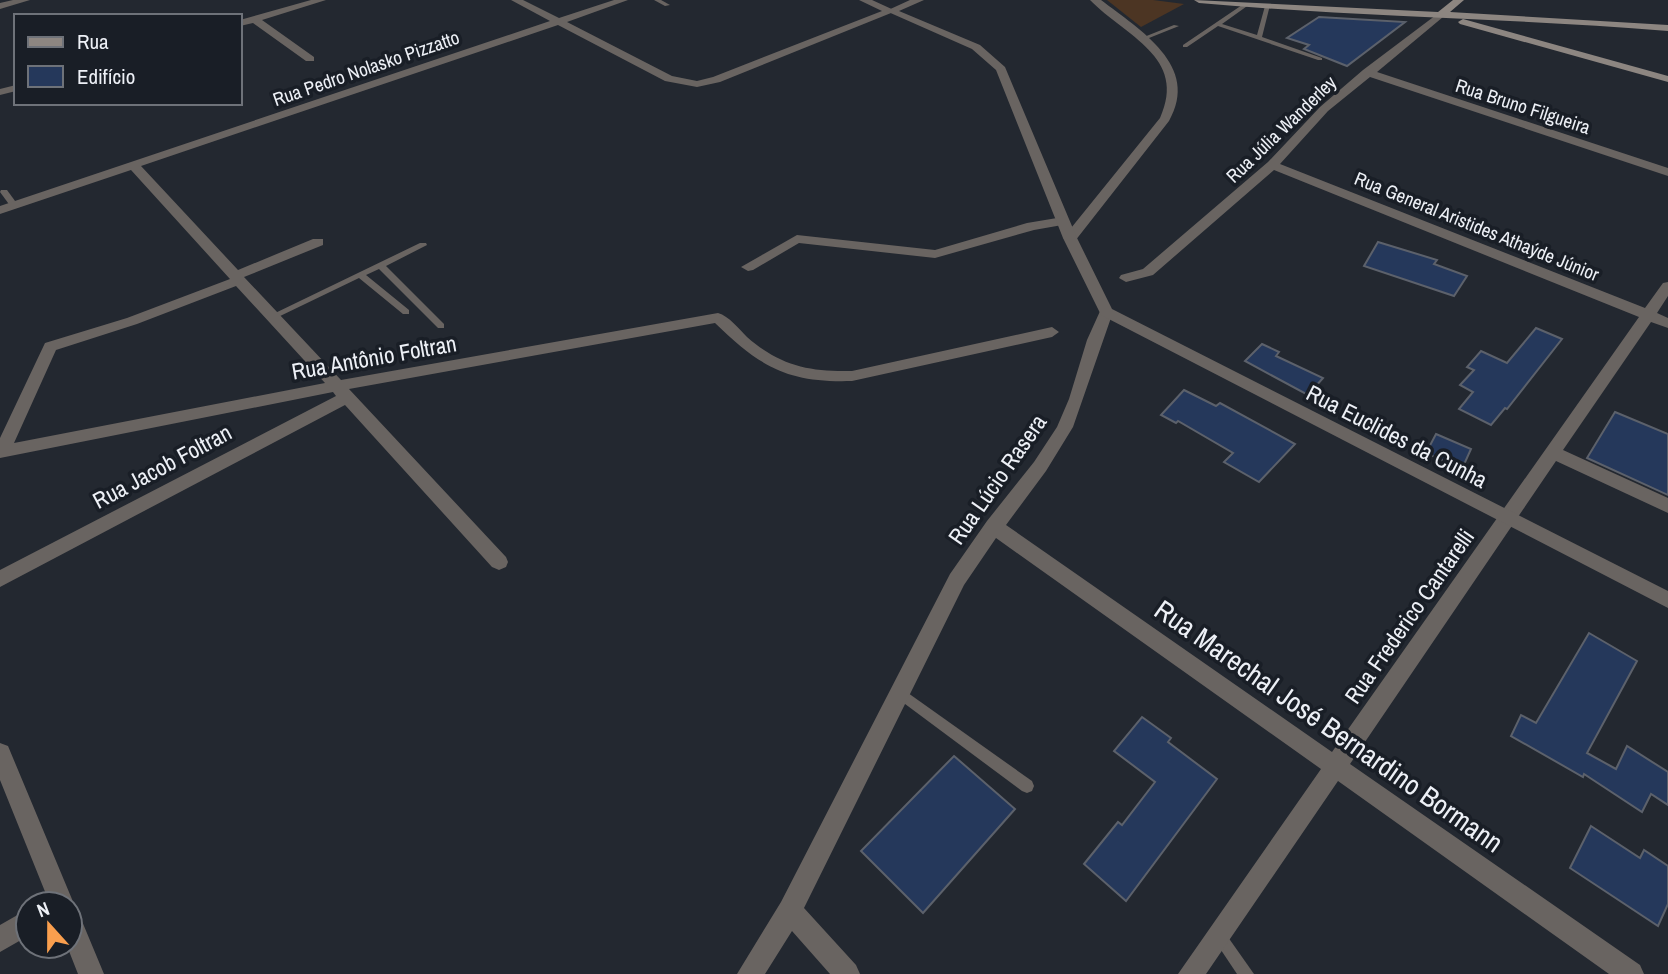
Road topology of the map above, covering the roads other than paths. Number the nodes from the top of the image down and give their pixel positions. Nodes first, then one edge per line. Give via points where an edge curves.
1 (25, 0) edge
2 (321, 0) edge
3 (516, 0) edge
4 (623, 0) edge
5 (657, 0) edge
6 (864, 0) edge
7 (919, 0) edge
8 (1095, 0) edge
9 (1199, 0) edge
10 (1461, 0) edge
11 (1247, 4) junction
12 (667, 5) dead end
13 (0, 6) edge
14 (1268, 6) junction
15 (891, 11) junction
16 (1440, 15) junction
17 (1473, 16) junction
18 (254, 19) junction
19 (242, 22) edge
20 (559, 22) junction
21 (1217, 24) junction
22 (1176, 26) dead end
23 (1668, 28) edge
24 (1494, 31) junction
25 (1259, 38) junction
26 (1142, 39) junction
27 (1185, 46) dead end
28 (310, 59) dead end
29 (1320, 59) dead end
30 (1367, 72) junction
31 (1668, 79) edge
32 (133, 165) junction
33 (1272, 165) junction
34 (1668, 172) edge
35 (4, 192) dead end
36 (14, 205) junction
37 (0, 210) edge
38 (1063, 221) junction
39 (1070, 238) junction
40 (318, 242) dead end
41 (423, 245) dead end
42 (380, 265) junction
43 (748, 267) dead end
44 (360, 275) junction
45 (237, 278) junction
46 (1126, 278) dead end
47 (1668, 286) edge
48 (406, 312) dead end
49 (1106, 312) junction
50 (1648, 315) junction
51 (273, 316) junction
52 (1668, 323) edge
53 (441, 326) dead end
54 (1052, 332) dead end
55 (342, 392) junction
56 (1552, 452) junction
57 (1668, 506) edge
58 (1507, 518) junction
59 (993, 526) junction
60 (499, 562) dead end
61 (0, 579) edge
62 (1668, 600) edge
63 (901, 694) junction
64 (0, 753) edge
65 (1335, 766) junction
66 (1027, 786) dead end
67 (54, 890) edge
68 (790, 911) junction
69 (1218, 935) junction
70 (750, 974) edge
71 (847, 974) edge
72 (1191, 974) edge
73 (1246, 974) edge
74 (1631, 974) edge

1 - 13 street
2 - 18 street via 265,11
3 - 20 street
4 - 20 street, Rua Pedro Nolasko Pizzatto
5 - 12 lane
6 - 15 street
7 - 15 street
8 - 26 street
9 - 11 main road
10 - 16 main road, Rua Júlia Wanderley
10 - 17 main road, Rua Júlia Wanderley
11 - 14 main road
11 - 21 lane
14 - 16 main road
14 - 25 lane
15 - 20 street via 697,84 669,79
15 - 38 street via 976,47 1001,69
16 - 17 main road
16 - 24 main road
16 - 30 street, Rua Júlia Wanderley
17 - 23 main road
17 - 24 main road
18 - 19 street
18 - 28 street
20 - 32 street, Rua Pedro Nolasko Pizzatto
21 - 25 lane
21 - 27 lane
22 - 26 lane
24 - 31 main road
25 - 29 lane
26 - 39 street via 1167,65 1174,86 1173,105
30 - 33 street, Rua Júlia Wanderley via 1324,109
30 - 34 street, Rua Bruno Filgueira
32 - 36 street, Rua Pedro Nolasko Pizzatto
32 - 45 street
33 - 46 street, Rua Júlia Wanderley via 1148,272
33 - 50 street, Rua General Aristides Athaýde Júnior
35 - 36 lane
36 - 37 street, Rua Pedro Nolasko Pizzatto
38 - 39 street
38 - 43 street via 935,254 797,239
39 - 49 street
40 - 45 street
41 - 42 lane
42 - 44 lane
42 - 53 lane
44 - 48 lane
44 - 51 lane
45 - 51 street
45 - 55 street, Rua Antônio Foltran via 132,321 50,347 2,452
47 - 50 street, Rua Frederico Cantarelli
49 - 58 street, Rua Euclides da Cunha
49 - 59 street, Rua Lúcio Rasera via 1065,426
50 - 52 street, Rua General Aristides Athaýde Júnior
50 - 56 street, Rua Frederico Cantarelli
51 - 55 street
54 - 55 street, Rua Antônio Foltran via 852,376 820,377 769,364 718,318
55 - 60 street
55 - 61 street, Rua Jacob Foltran
56 - 57 street
56 - 58 street, Rua Frederico Cantarelli
58 - 62 street, Rua Euclides da Cunha
58 - 65 street, Rua Frederico Cantarelli
59 - 63 street, Rua Lúcio Rasera via 957,580
59 - 65 street, Rua Marechal José Bernardino Bormann
63 - 66 lane
63 - 68 street, Rua Lúcio Rasera
64 - 67 street
65 - 69 street, Rua Frederico Cantarelli
65 - 74 street, Rua Marechal José Bernardino Bormann
68 - 70 street, Rua Lúcio Rasera
68 - 71 street
69 - 72 street, Rua Frederico Cantarelli
69 - 73 lane

